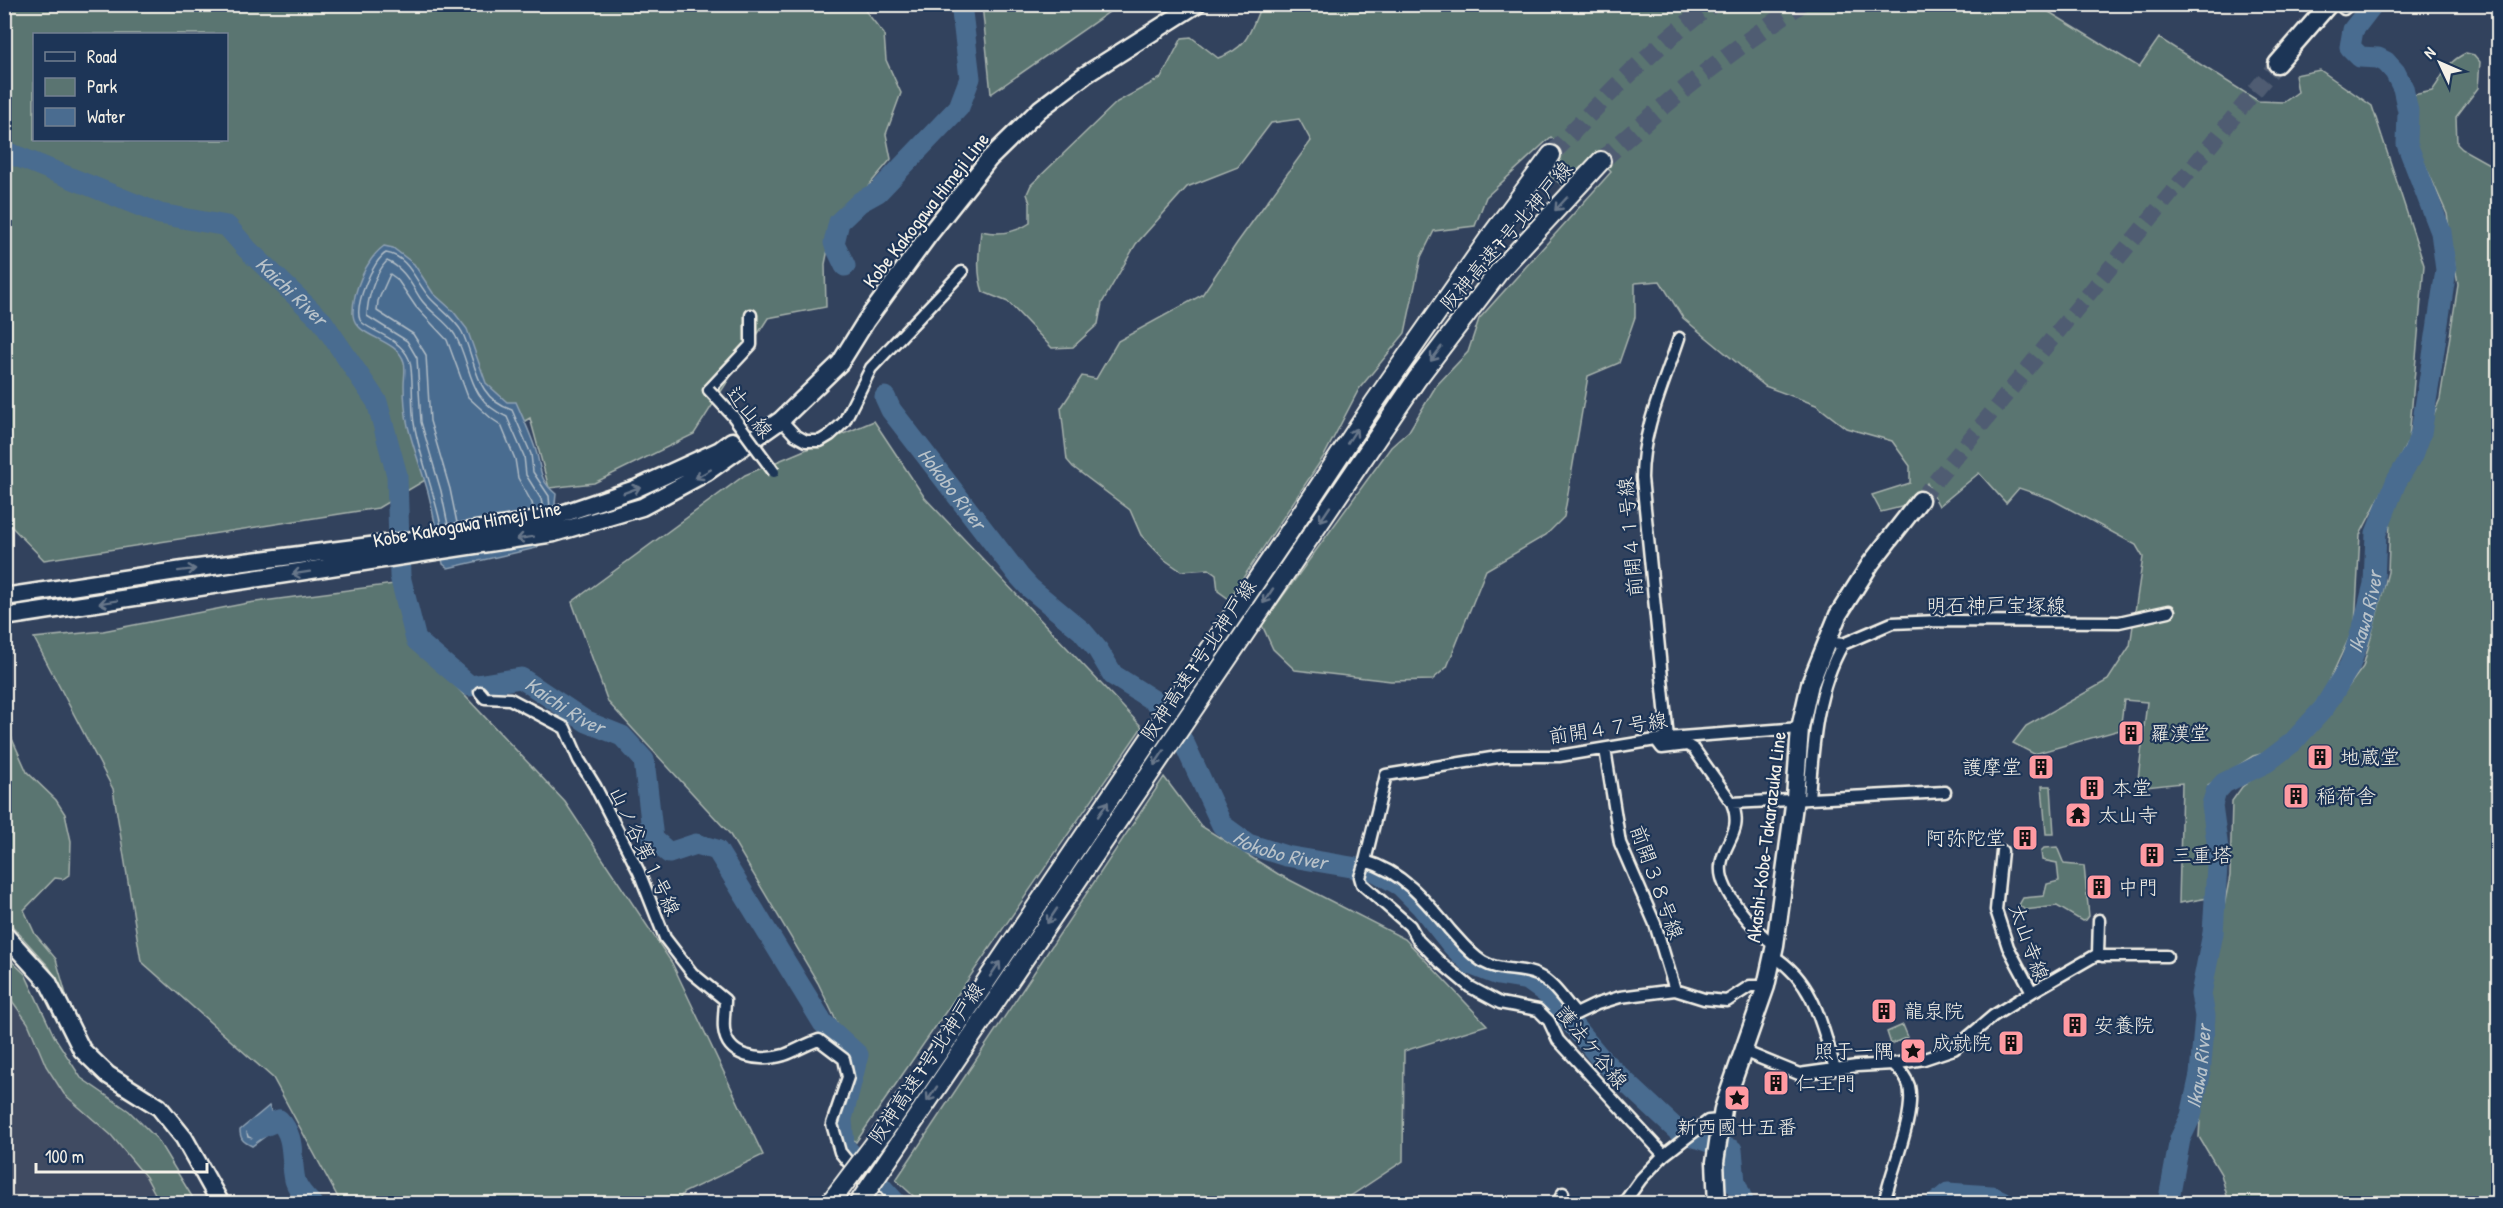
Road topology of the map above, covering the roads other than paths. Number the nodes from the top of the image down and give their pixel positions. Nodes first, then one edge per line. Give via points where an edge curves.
1 (1197, 4) edge
2 (2340, 6) edge
3 (2277, 64) tunnel mouth
4 (1551, 155) tunnel mouth
5 (1601, 161) tunnel mouth
6 (962, 273) dead end
7 (751, 315) dead end
8 (866, 321) junction
9 (1679, 338) dead end
10 (782, 420) junction
11 (774, 472) dead end
12 (1920, 500) tunnel mouth
13 (579, 517) junction
14 (357, 556) junction
15 (4, 597) edge
16 (2169, 611) dead end
17 (4, 617) edge
18 (1826, 642) junction
19 (1844, 644) junction
20 (480, 692) dead end
21 (1800, 728) junction
22 (1668, 738) junction
23 (1656, 740) junction
24 (1605, 749) junction
25 (1945, 792) dead end
26 (1802, 798) junction
27 (1732, 804) junction
28 (2002, 851) dead end
29 (1365, 862) dead end
30 (1078, 863) junction
31 (2099, 920) dead end
32 (4, 934) edge
33 (1774, 950) junction
34 (2098, 954) junction
35 (2167, 956) dead end
36 (1766, 986) junction
37 (1674, 990) junction
38 (2032, 992) junction
39 (958, 1040) junction
40 (1743, 1051) junction
41 (1893, 1064) junction
42 (1834, 1069) junction
43 (1720, 1127) junction
44 (1664, 1155) junction
45 (1563, 1193) dead end
46 (221, 1203) edge
47 (829, 1203) edge
48 (858, 1203) edge
49 (882, 1203) edge
50 (1557, 1203) edge
51 (1623, 1203) edge
52 (1717, 1203) edge
53 (1884, 1203) edge

1 - 8 main road, Kobe Kakogawa Himeji Line via 1085,75 1040,109 989,159
2 - 3 main road
30 -> 4 highway, 阪神高速7号北神戸線 via 1374,403
5 -> 30 highway, 阪神高速7号北神戸線 via 1527,239 1417,379
6 - 10 street via 871,368 844,422 830,435 820,441 806,441
7 - 11 street, 辻山線, bridge via 751,345 709,390
8 - 10 main road, Kobe Kakogawa Himeji Line via 840,363
13 -> 8 main road, Kobe Kakogawa Himeji Line via 720,450 777,410
9 - 22 street, 前開４１号線 via 1642,456
10 -> 13 main road, Kobe Kakogawa Himeji Line via 707,472 642,507
12 - 18 main road, Akashi-Kobe-Takarazuka Line via 1871,563
13 - 14 main road, Kobe Kakogawa Himeji Line via 554,533
15 -> 14 main road, Kobe Kakogawa Himeji Line via 190,569
14 -> 17 main road, Kobe Kakogawa Himeji Line
16 - 19 street, 明石神戸宝塚線 via 2119,622 1892,623
18 - 19 street, 明石神戸宝塚線
18 - 21 main road, Akashi-Kobe-Takarazuka Line via 1810,684
19 - 26 street via 1823,695
20 - 49 street, 山ノ谷第１号線 via 485,698 510,699 565,728 639,872 665,938 692,973 725,1000 724,1029 728,1042 746,1058 784,1055 819,1040 844,1059 848,1077 832,1124 840,1152
21 - 22 street, 前開４７号線
21 - 26 main road, Akashi-Kobe-Takarazuka Line
22 - 23 street, 前開４７号線
23 - 24 street, 前開４７号線
23 - 27 street via 1662,748 1687,745 1694,749
24 - 37 street, 前開３８号線 via 1620,843 1655,924
24 - 37 street, 前開４７号線 via 1559,756 1504,756 1386,775 1365,861 1417,890 1464,946 1484,963 1538,975 1576,1014 1620,997
25 - 26 street
26 - 27 street
26 - 33 main road, Akashi-Kobe-Takarazuka Line
27 - 33 street via 1737,821 1720,865 1721,876 1745,917
28 - 38 street, 太山寺線 via 1996,910 2008,947
29 - 44 street, 護法ケ谷線 via 1362,884 1410,926 1440,962 1470,987 1500,1003 1538,1010 1549,1021 1558,1040
30 - 39 highway, 阪神高速7号北神戸線
31 - 34 street
32 - 46 main road via 48,982 82,1050 108,1075 159,1107 178,1130
33 - 36 main road, Akashi-Kobe-Takarazuka Line
33 - 42 street via 1811,994
34 - 35 street
34 - 38 street
36 - 37 street via 1750,986 1727,1001
36 - 40 main road, Akashi-Kobe-Takarazuka Line
38 - 41 street, 太山寺線 via 2001,1010 1954,1049
39 - 47 highway, 阪神高速7号北神戸線, bridge
39 -> 48 highway, 阪神高速7号北神戸線, bridge
40 - 42 street, 太山寺線 via 1799,1074
40 - 43 main road, Akashi-Kobe-Takarazuka Line
41 - 42 street, 太山寺線
41 - 53 street via 1906,1079 1909,1099
43 - 44 street via 1708,1121
43 - 52 main road, Akashi-Kobe-Takarazuka Line via 1716,1152
44 - 51 street
45 - 50 street

